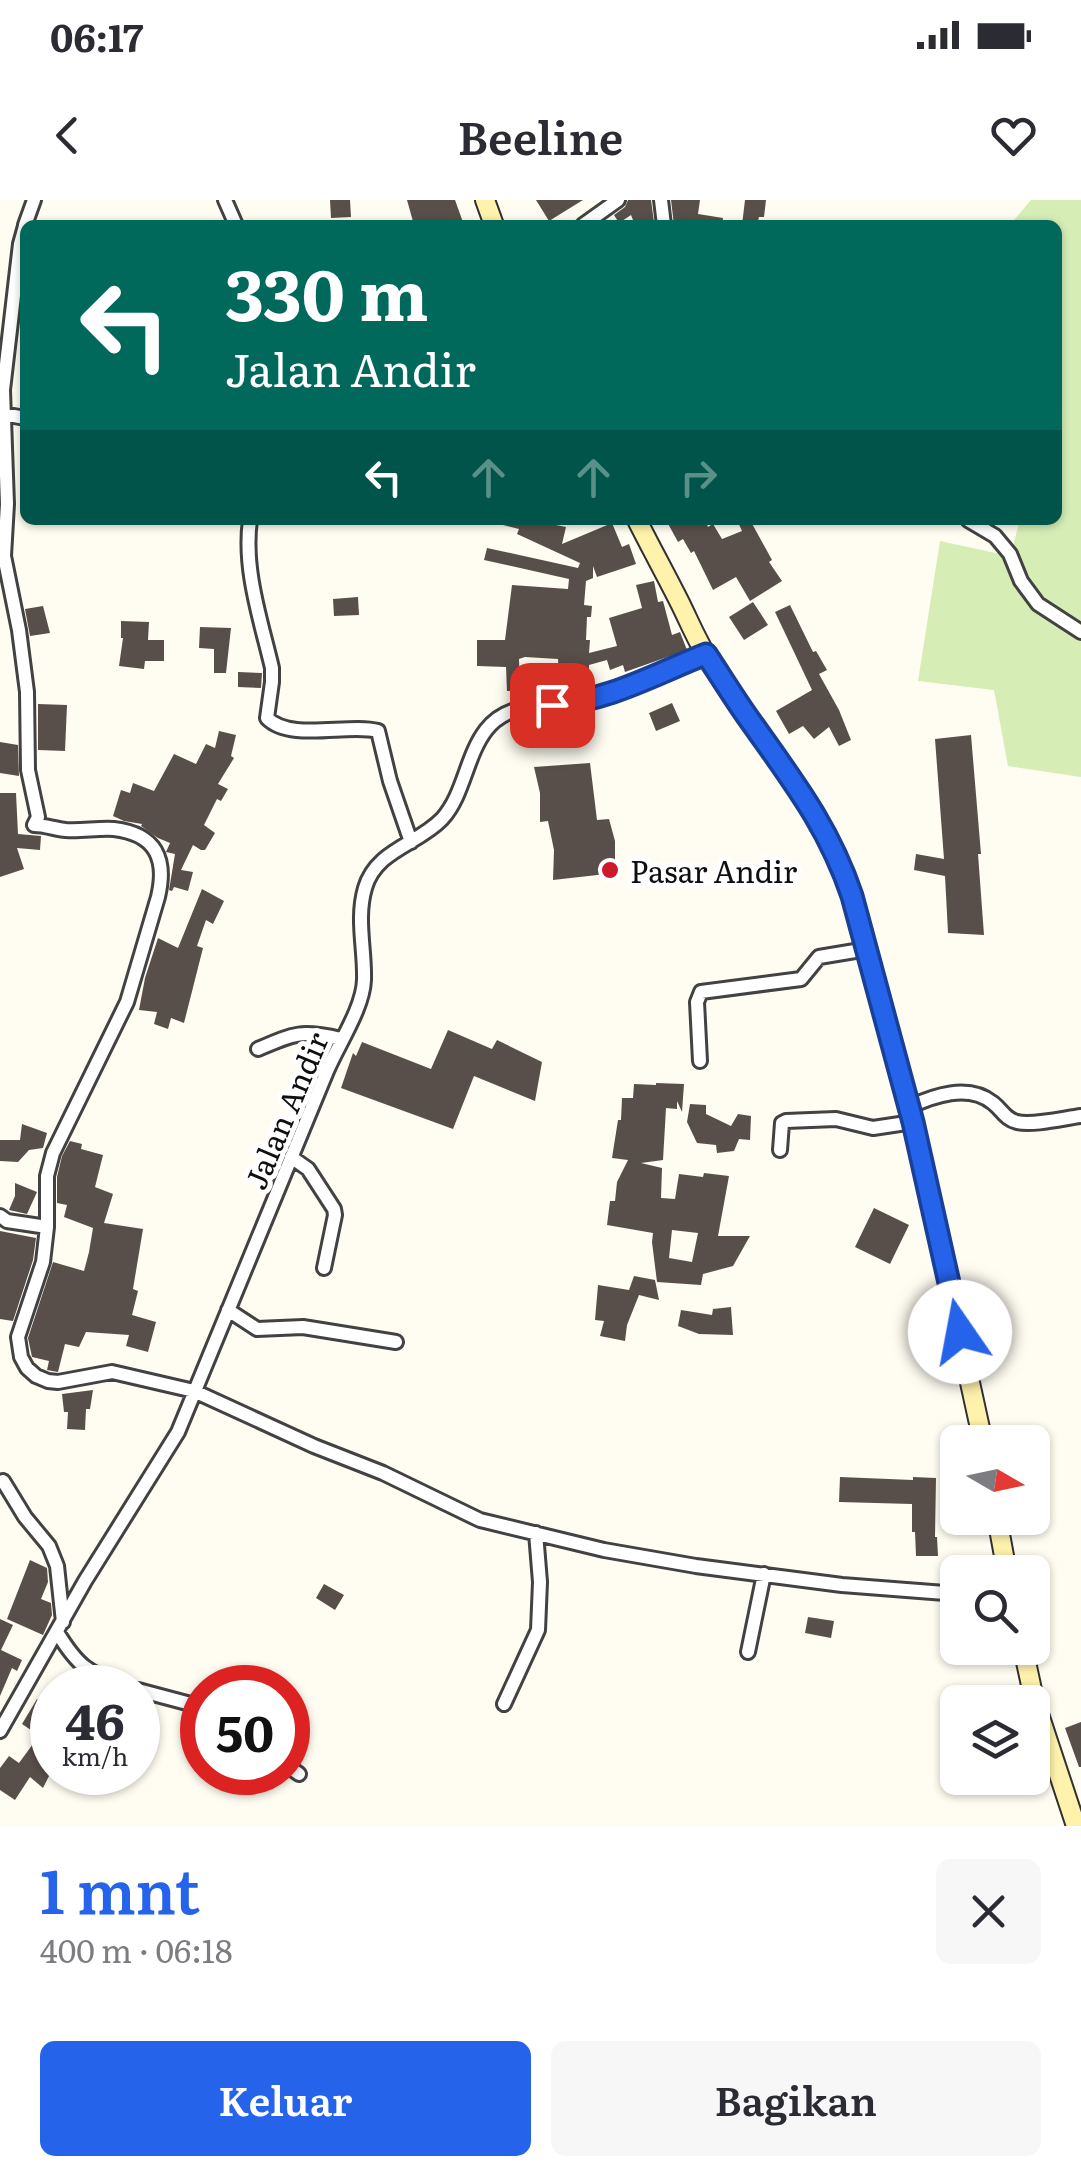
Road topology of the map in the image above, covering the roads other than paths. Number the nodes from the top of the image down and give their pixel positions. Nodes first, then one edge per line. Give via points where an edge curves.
1 (618, 200) edge
2 (590, 220) edge
3 (20, 244) edge
4 (3, 414) junction
5 (20, 417) edge
6 (250, 525) edge
7 (640, 525) edge
8 (976, 525) edge
9 (2, 555) edge
10 (1081, 632) edge
11 (706, 654) junction
12 (411, 842) junction
13 (866, 950) junction
14 (341, 1039) junction
15 (258, 1048) dead end
16 (700, 1061) dead end
17 (911, 1114) junction
18 (1081, 1116) edge
19 (780, 1150) dead end
20 (291, 1157) junction
21 (0, 1216) edge
22 (47, 1227) junction
23 (324, 1268) dead end
24 (228, 1310) junction
25 (396, 1342) dead end
26 (194, 1391) junction
27 (979, 1425) edge
28 (4, 1481) dead end
29 (536, 1533) junction
30 (764, 1574) junction
31 (940, 1593) edge
32 (60, 1627) junction
33 (748, 1652) dead end
34 (80, 1665) edge
35 (1027, 1665) edge
36 (504, 1704) dead end
37 (0, 1732) edge
38 (1076, 1826) edge

1 - 2 street
3 - 4 street
4 - 5 street
4 - 9 street
6 - 12 street via 250,568 272,668 267,718 283,728 378,732
7 - 11 main road
8 - 10 street via 1010,554 1038,604
9 - 22 street via 27,692 34,825 139,836 162,862 126,1002 53,1153
11 - 12 street, Jalan Andir via 581,703 522,707 501,716 486,730 442,818
11 - 13 main road via 821,823 840,861
12 - 14 street, Jalan Andir via 383,857 365,888 364,982 358,1011
13 - 16 street via 819,956 801,978 701,992
13 - 17 main road
14 - 15 street via 312,1032
14 - 20 street, Jalan Andir
17 - 18 street via 935,1095 960,1093 985,1098 1016,1122
17 - 19 street via 873,1128 836,1119 786,1121
17 - 27 main road
20 - 23 street via 308,1169 334,1209
20 - 24 street, Jalan Andir
21 - 22 street
22 - 26 street via 43,1262 18,1336 27,1368 48,1382 112,1372
24 - 25 street via 258,1329 303,1327
24 - 26 street, Jalan Andir
26 - 29 street via 480,1520
26 - 32 street, Jalan Andir via 178,1432
28 - 32 street via 57,1566
29 - 30 street
29 - 36 street via 538,1630
30 - 31 street
30 - 33 street
32 - 34 street
32 - 37 street, Jalan Andir
35 - 38 main road

